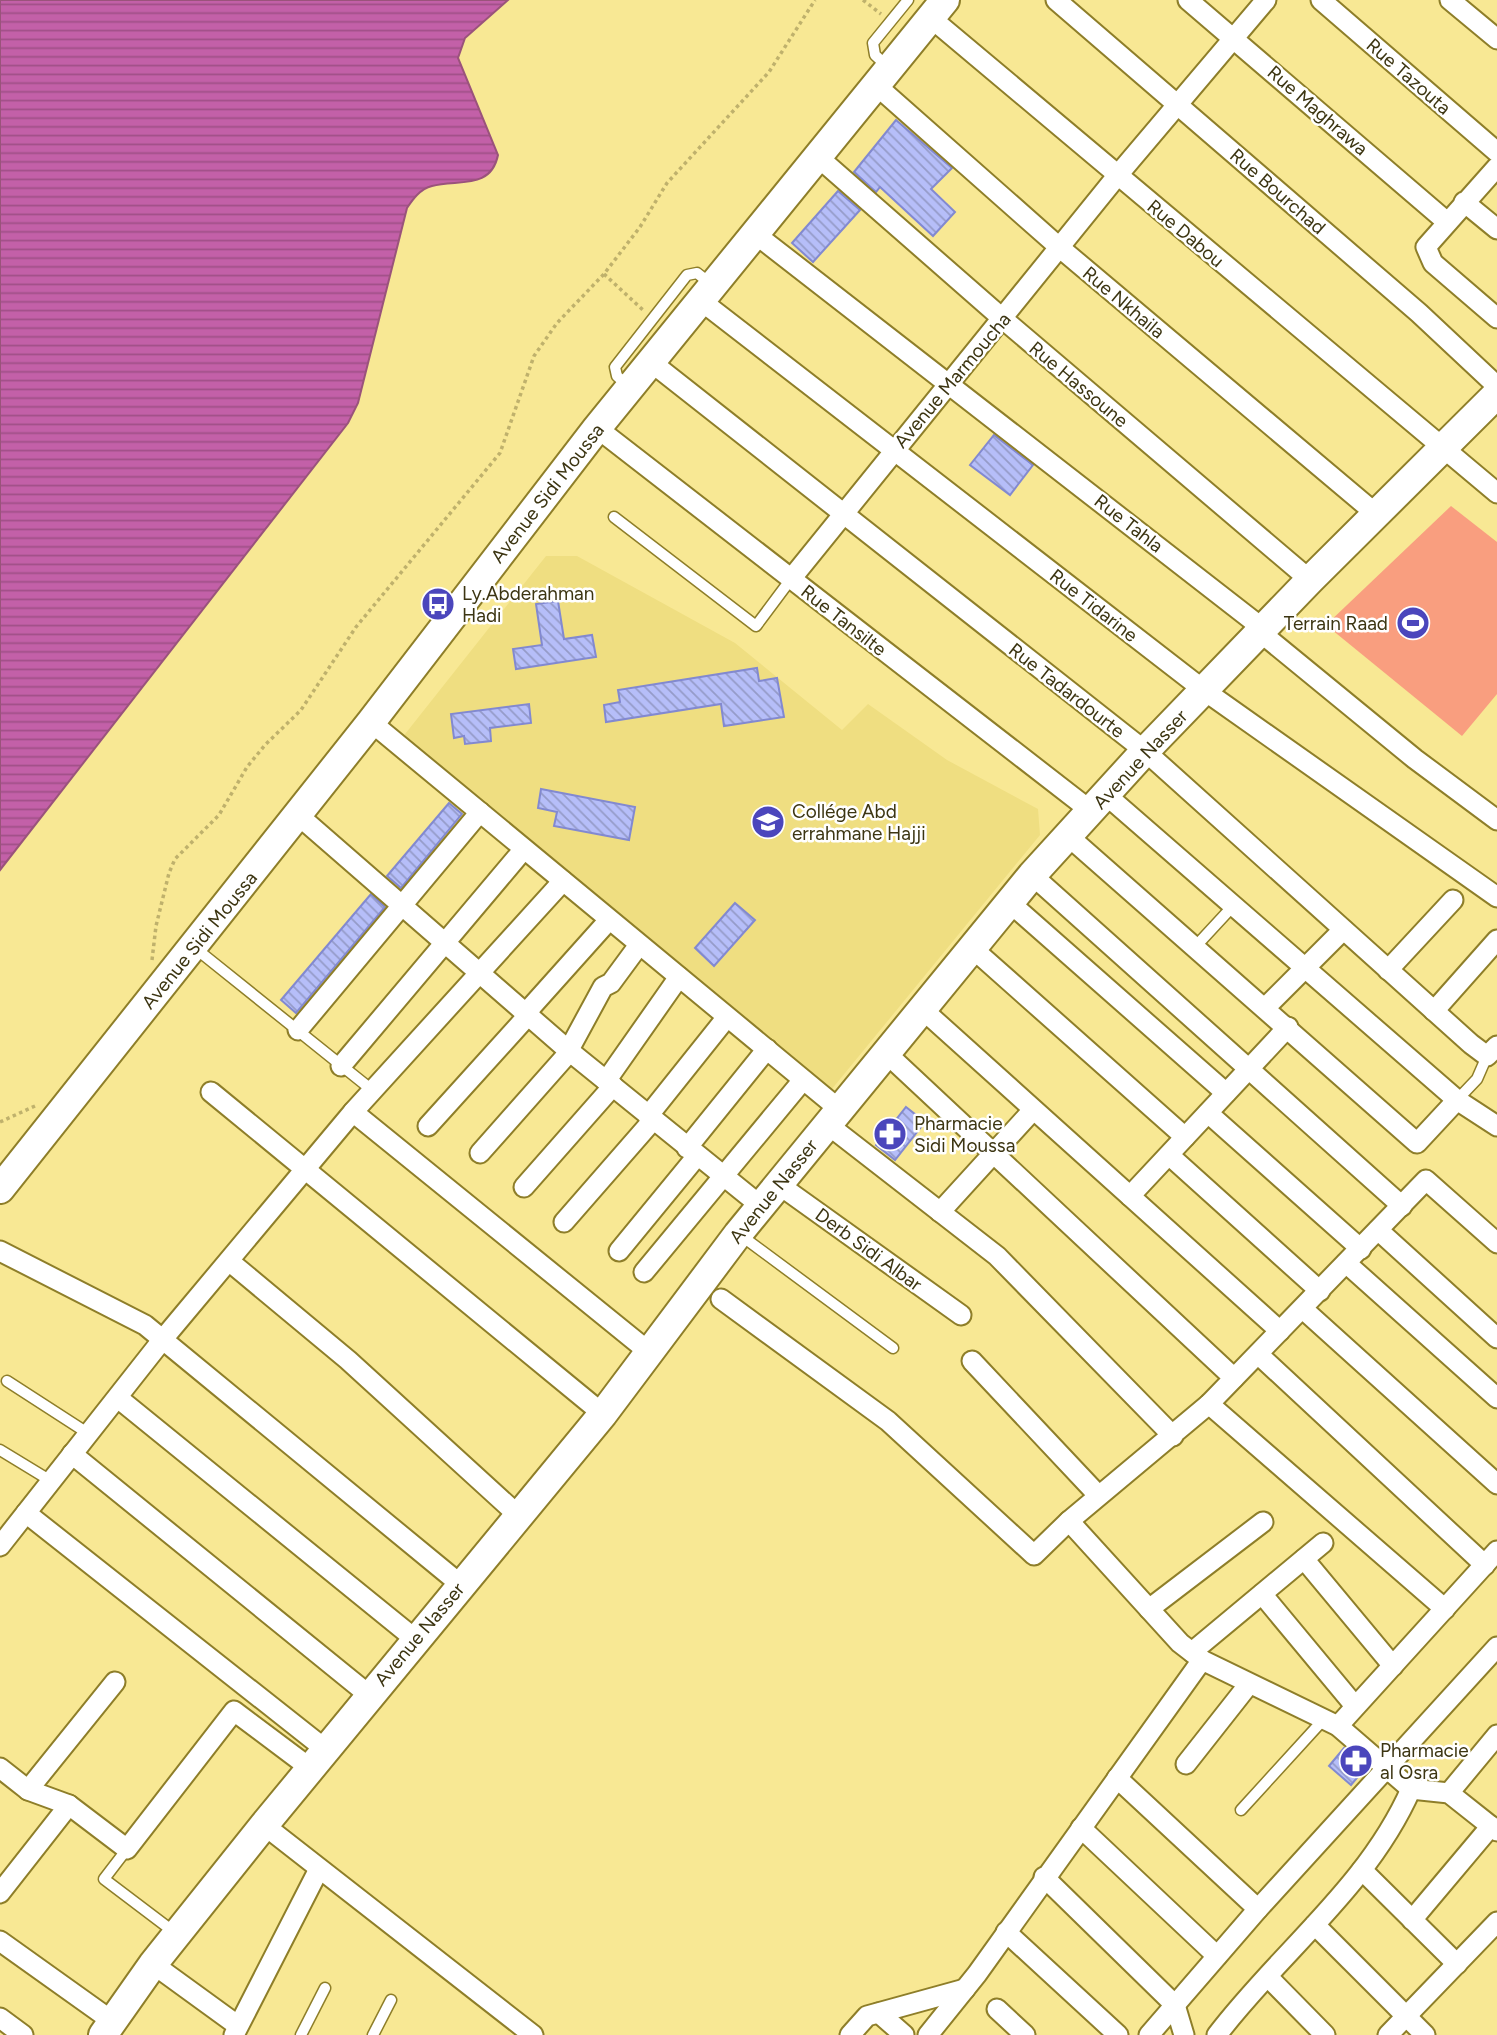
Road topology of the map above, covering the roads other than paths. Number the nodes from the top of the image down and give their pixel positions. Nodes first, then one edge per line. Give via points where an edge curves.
1 (908, 0) edge
2 (1055, 0) edge
3 (1188, 0) edge
4 (1266, 0) edge
5 (1321, 0) edge
6 (1450, 0) edge
7 (938, 9) edge
8 (1233, 38) junction
9 (1497, 40) edge
10 (883, 78) junction
11 (1177, 104) junction
12 (1497, 152) edge
13 (818, 157) junction
14 (1497, 166) edge
15 (1117, 176) junction
16 (1464, 202) junction
17 (1447, 222) junction
18 (1497, 229) edge
19 (754, 233) junction
20 (1059, 247) junction
21 (706, 292) junction
22 (1497, 318) edge
23 (1003, 319) junction
24 (650, 362) junction
25 (948, 383) junction
26 (1497, 386) edge
27 (630, 387) junction
28 (1497, 394) edge
29 (597, 428) junction
30 (1443, 446) junction
31 (894, 450) junction
32 (1497, 493) edge
33 (1375, 513) junction
34 (842, 514) junction
35 (614, 517) dead end
36 (791, 579) junction
37 (1310, 580) junction
38 (1260, 632) junction
39 (1205, 691) junction
40 (371, 722) junction
41 (1145, 751) junction
42 (1098, 803) junction
43 (480, 812) junction
44 (298, 815) junction
45 (1497, 820) edge
46 (1067, 835) junction
47 (524, 849) junction
48 (1032, 875) junction
49 (563, 881) junction
50 (1497, 897) edge
51 (1452, 900) dead end
52 (1009, 902) junction
53 (1233, 906) junction
54 (403, 907) junction
55 (609, 920) junction
56 (1343, 930) junction
57 (1497, 940) edge
58 (446, 942) junction
59 (639, 944) junction
60 (1196, 946) junction
61 (194, 947) junction
62 (971, 947) junction
63 (1305, 968) junction
64 (1388, 970) junction
65 (480, 972) junction
66 (679, 977) junction
67 (921, 1008) junction
68 (1265, 1008) junction
69 (1434, 1011) junction
70 (528, 1013) junction
71 (727, 1017) junction
72 (1288, 1027) junction
73 (298, 1030) junction
74 (767, 1049) junction
75 (568, 1050) junction
76 (1492, 1051) edge
77 (885, 1052) junction
78 (341, 1066) junction
79 (1248, 1068) junction
80 (803, 1080) junction
81 (610, 1083) junction
82 (372, 1090) junction
83 (211, 1092) dead end
84 (1226, 1093) junction
85 (1457, 1100) junction
86 (1033, 1110) junction
87 (353, 1112) junction
88 (1208, 1113) junction
89 (833, 1117) junction
90 (651, 1118) junction
91 (428, 1126) dead end
92 (1497, 1126) edge
93 (1185, 1137) junction
94 (692, 1152) junction
95 (480, 1153) dead end
96 (992, 1155) junction
97 (1168, 1155) junction
98 (306, 1168) junction
99 (723, 1176) junction
100 (524, 1187) dead end
101 (0, 1189) edge
102 (770, 1195) junction
103 (1130, 1196) junction
104 (1402, 1206) junction
105 (940, 1212) junction
106 (564, 1222) dead end
107 (1378, 1230) junction
108 (738, 1234) junction
109 (1497, 1243) edge
110 (1361, 1249) junction
111 (0, 1251) edge
112 (619, 1251) dead end
113 (229, 1261) junction
114 (1346, 1263) junction
115 (644, 1272) dead end
116 (1320, 1291) junction
117 (713, 1292) junction
118 (1303, 1309) junction
119 (961, 1315) dead end
120 (1280, 1332) junction
121 (1497, 1338) edge
122 (163, 1339) junction
123 (892, 1348) dead end
124 (649, 1353) junction
125 (1258, 1354) junction
126 (972, 1361) dead end
127 (1234, 1378) junction
128 (7, 1381) dead end
129 (118, 1398) junction
130 (1497, 1398) edge
131 (1209, 1404) junction
132 (603, 1414) junction
133 (89, 1434) junction
134 (1173, 1436) junction
135 (0, 1450) edge
136 (72, 1454) junction
137 (51, 1481) junction
138 (1497, 1484) edge
139 (1098, 1495) junction
140 (26, 1513) junction
141 (519, 1516) junction
142 (1069, 1521) junction
143 (1263, 1522) dead end
144 (1323, 1543) dead end
145 (0, 1546) edge
146 (1491, 1558) edge
147 (1304, 1559) junction
148 (460, 1584) junction
149 (1262, 1594) junction
150 (1149, 1609) junction
151 (1445, 1609) junction
152 (415, 1639) junction
153 (1497, 1647) edge
154 (1197, 1656) junction
155 (1393, 1666) junction
156 (115, 1682) dead end
157 (1249, 1684) junction
158 (369, 1695) junction
159 (1355, 1706) junction
160 (1331, 1722) junction
161 (1497, 1735) edge
162 (318, 1758) junction
163 (1186, 1764) dead end
164 (0, 1768) edge
165 (1386, 1768) junction
166 (1116, 1778) junction
167 (1411, 1789) junction
168 (28, 1790) junction
169 (1448, 1793) junction
170 (69, 1805) junction
171 (1241, 1810) dead end
172 (264, 1825) junction
173 (1081, 1828) junction
174 (1494, 1828) edge
175 (127, 1849) junction
176 (319, 1869) junction
177 (1362, 1870) junction
178 (1044, 1877) junction
179 (0, 1893) edge
180 (1258, 1909) junction
181 (1412, 1920) junction
182 (1497, 1922) edge
183 (1315, 1925) junction
184 (1006, 1933) junction
185 (177, 1934) junction
186 (0, 1941) edge
187 (1217, 1956) junction
188 (153, 1964) junction
189 (1457, 1964) junction
190 (1268, 1977) junction
191 (325, 1988) dead end
192 (965, 1989) junction
193 (391, 2000) dead end
194 (1175, 2005) junction
195 (998, 2010) dead end
196 (879, 2013) junction
197 (1406, 2016) junction
198 (0, 2018) edge
199 (108, 2028) edge
200 (236, 2030) edge
201 (1222, 2033) edge
202 (23, 2035) edge
203 (301, 2035) edge
204 (373, 2035) edge
205 (533, 2035) edge
206 (850, 2035) edge
207 (904, 2035) edge
208 (928, 2035) edge
209 (1025, 2035) edge
210 (1118, 2035) edge
211 (1149, 2035) edge
212 (1184, 2035) edge
213 (1325, 2035) edge
214 (1388, 2035) edge
215 (1425, 2035) edge

1 - 10 lane via 873,43
2 - 11 street, Rue Bourchad
3 - 8 street, Rue Maghrawa
4 - 8 street, Avenue Marmoucha
5 - 12 street, Rue Tazouta
6 - 9 street
7 - 10 street, Avenue Sidi Moussa
7 - 15 street, Rue Dabou
8 - 11 street, Avenue Marmoucha
8 - 17 street, Rue Maghrawa
10 - 13 street, Avenue Sidi Moussa
10 - 20 street, Rue Nkhaila
11 - 15 street, Avenue Marmoucha
11 - 26 street, Rue Bourchad
13 - 19 street, Avenue Sidi Moussa
13 - 23 street, Rue Hassoune
14 - 16 street
15 - 20 street, Avenue Marmoucha
15 - 30 street, Rue Dabou
16 - 17 street
16 - 18 street
17 - 22 street via 1426,247 1433,263
19 - 21 street, Avenue Sidi Moussa
19 - 25 street, Rue Tahla
20 - 23 street, Avenue Marmoucha
20 - 33 street, Rue Nkhaila
21 - 24 street, Avenue Sidi Moussa
21 - 27 lane via 697,273 687,275 615,367 617,376
21 - 31 street, Rue Tidarine
23 - 25 street, Avenue Marmoucha
23 - 37 street, Rue Hassoune
24 - 27 street, Avenue Sidi Moussa
24 - 34 street, Rue Tadardourte
25 - 31 street, Avenue Marmoucha
25 - 38 street, Rue Tahla via 1252,620
27 - 29 street, Avenue Sidi Moussa
28 - 30 street, Avenue Nasser
29 - 36 street, Rue Tansilte
29 - 40 street, Avenue Sidi Moussa
30 - 32 street, Rue Dabou
30 - 33 street, Avenue Nasser
31 - 34 street, Avenue Marmoucha
31 - 39 street, Rue Tidarine
33 - 37 street, Avenue Nasser
34 - 36 street, Avenue Marmoucha
34 - 41 street, Rue Tadardourte
35 - 36 lane, Avenue Marmoucha via 757,626
36 - 42 street, Rue Tansilte
37 - 38 street, Avenue Nasser
38 - 39 street, Avenue Nasser
38 - 45 street, Rue Tahla
39 - 41 street, Avenue Nasser
39 - 50 street, Rue Tidarine
40 - 43 street
40 - 44 street, Avenue Sidi Moussa
41 - 42 street, Avenue Nasser
41 - 56 street, Rue Tadardourte
42 - 46 street, Avenue Nasser
42 - 53 street, Rue Tansilte
43 - 47 street
43 - 54 street
44 - 54 street, Derb Sidi Albar
44 - 61 street, Avenue Sidi Moussa
46 - 48 street, Avenue Nasser
46 - 60 street
47 - 49 street
47 - 58 street
48 - 52 street, Avenue Nasser
48 - 79 street
49 - 55 street
49 - 65 street
51 - 64 street
52 - 62 street, Avenue Nasser
52 - 84 street
53 - 60 lane
53 - 63 street, Rue Tansilte
54 - 58 street, Derb Sidi Albar
54 - 73 street
55 - 59 street
55 - 70 street
56 - 63 street
56 - 64 street, Rue Tadardourte
57 - 69 street
58 - 65 street, Derb Sidi Albar
58 - 78 street
59 - 66 street
59 - 75 street via 611,983 603,987
60 - 68 street
61 - 73 lane
61 - 101 street, Avenue Sidi Moussa via 157,977
62 - 67 street, Avenue Nasser
62 - 93 street
63 - 68 street
63 - 85 street, Rue Tansilte
64 - 69 street, Rue Tadardourte
65 - 70 street, Derb Sidi Albar
65 - 82 street
66 - 71 street
66 - 81 street
67 - 77 street, Avenue Nasser
67 - 86 street
68 - 72 street
69 - 76 street, Rue Tadardourte
70 - 75 street, Derb Sidi Albar
70 - 91 street
71 - 74 street
71 - 90 street
72 - 79 street
72 - 85 street via 1417,1143
73 - 78 lane
74 - 80 street
74 - 94 street
75 - 81 street, Derb Sidi Albar
75 - 95 street
76 - 85 lane via 1477,1079
77 - 89 street, Avenue Nasser
77 - 96 street
78 - 82 lane
79 - 84 street
79 - 104 street
80 - 89 street
80 - 99 street
81 - 90 street, Derb Sidi Albar
81 - 100 street
82 - 87 street
83 - 98 street
84 - 88 street
85 - 92 street, Rue Tansilte
86 - 96 street
86 - 103 street
87 - 98 street
87 - 124 street
88 - 93 street
88 - 110 street
89 - 102 street, Avenue Nasser
89 - 105 street
90 - 94 street, Derb Sidi Albar
90 - 106 street
93 - 97 street
94 - 99 street, Derb Sidi Albar
94 - 112 street
96 - 105 street
96 - 127 street
97 - 103 street
97 - 116 street
98 - 113 street
98 - 132 street
99 - 102 street, Derb Sidi Albar
99 - 115 street
102 - 108 street, Avenue Nasser
102 - 119 street, Derb Sidi Albar
103 - 120 street
104 - 107 street
104 - 109 street via 1426,1180
105 - 134 street via 998,1256
107 - 110 street
107 - 121 street
108 - 117 street, Avenue Nasser
108 - 123 lane
110 - 114 street
111 - 122 street via 145,1325
113 - 122 street
113 - 141 street via 348,1360
114 - 116 street
114 - 130 street
116 - 118 street
117 - 124 street, Avenue Nasser
117 - 142 street via 888,1421 1034,1555
118 - 120 street
118 - 138 street
120 - 125 street
122 - 129 street
122 - 148 street
124 - 132 street, Avenue Nasser
125 - 127 street
125 - 146 street
126 - 139 street
127 - 131 street
128 - 133 lane
129 - 133 street
129 - 152 street
131 - 134 street
131 - 151 street
132 - 141 street, Avenue Nasser
133 - 136 street
134 - 139 street
135 - 137 lane
136 - 137 street
136 - 158 street
137 - 140 street
139 - 142 street
140 - 145 street
140 - 162 street
141 - 148 street, Avenue Nasser
142 - 150 street
143 - 150 street
144 - 147 street
146 - 151 street
147 - 149 street
147 - 155 street
148 - 152 street, Avenue Nasser
149 - 154 street
149 - 159 street
150 - 154 street
151 - 155 street
152 - 158 street, Avenue Nasser
153 - 165 street
154 - 157 street
154 - 166 street
155 - 159 street
156 - 168 street
157 - 160 street
157 - 163 street
158 - 162 street, Avenue Nasser
159 - 160 street
160 - 165 street
160 - 171 lane
161 - 169 street
162 - 172 street, Avenue Nasser
162 - 175 street via 234,1712
164 - 168 street
165 - 167 street
165 - 180 street
166 - 173 street
166 - 180 street
167 - 169 street
167 - 177 street via 1400,1814
168 - 170 street
169 - 174 street
170 - 175 street
170 - 179 street
172 - 176 street
172 - 185 street, Avenue Nasser
173 - 178 street
173 - 187 street
174 - 181 street
175 - 185 lane via 104,1879
176 - 200 street
176 - 205 street
177 - 181 street
177 - 183 street
178 - 184 street
178 - 194 street
180 - 187 street
181 - 189 street
182 - 189 street
183 - 190 street
183 - 197 street
184 - 192 street
184 - 210 street
185 - 188 street, Avenue Nasser
186 - 199 street
187 - 194 street
188 - 199 street, Avenue Nasser
188 - 200 street
189 - 197 street
190 - 201 street
190 - 213 street
191 - 203 lane
192 - 196 street
192 - 208 street
193 - 204 lane
194 - 211 street
194 - 212 street
195 - 209 street
196 - 206 street via 867,2015
196 - 207 street
197 - 214 street
197 - 215 street
198 - 202 street

